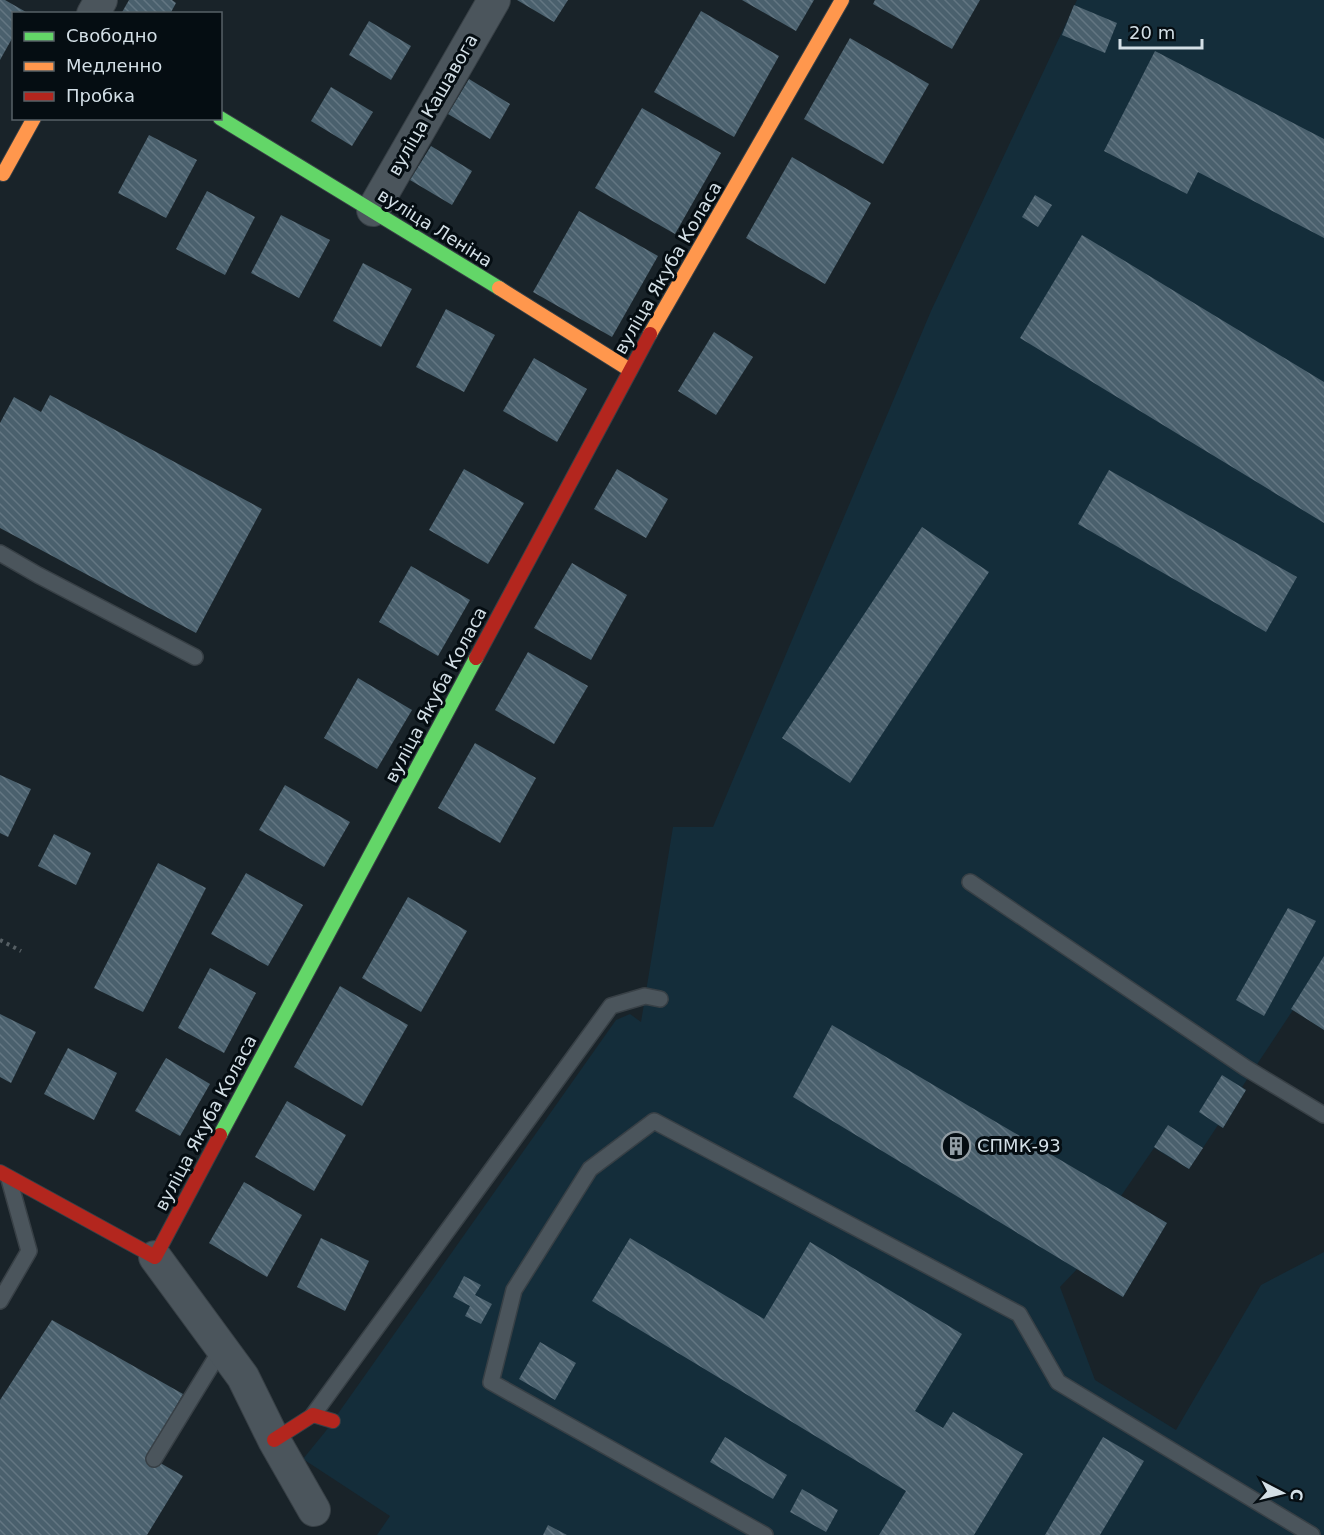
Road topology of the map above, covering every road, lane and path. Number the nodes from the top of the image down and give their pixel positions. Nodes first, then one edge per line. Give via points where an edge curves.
1 (494, 0) edge
2 (842, 0) edge
3 (222, 119) edge
4 (33, 120) edge
5 (2, 175) edge
6 (373, 210) junction
7 (630, 370) junction
8 (0, 553) edge
9 (195, 657) dead end
10 (970, 882) dead end
11 (0, 940) edge
12 (21, 951) dead end
13 (660, 999) dead end
14 (1324, 1115) edge
15 (4, 1174) edge
16 (154, 1257) junction
17 (0, 1301) edge
18 (222, 1348) junction
19 (313, 1415) junction
20 (333, 1420) dead end
21 (274, 1440) junction
22 (154, 1460) dead end
23 (314, 1510) dead end
24 (765, 1535) edge
25 (1312, 1535) edge

1 - 6 street, вуліца Кашавога
2 - 7 street, вуліца Якуба Коласа
3 - 6 street, вуліца Леніна
4 - 5 street
6 - 7 street, вуліца Леніна
7 - 16 street, вуліца Якуба Коласа
8 - 9 lane
10 - 14 lane via 1246,1068
11 - 12 path
13 - 19 lane via 645,996 611,1006
15 - 16 street
15 - 17 lane via 29,1251
16 - 18 street
18 - 21 street via 243,1377
18 - 22 lane
19 - 20 street
19 - 21 street
21 - 23 street
24 - 25 lane via 491,1382 514,1290 590,1169 654,1121 1019,1314 1058,1382

